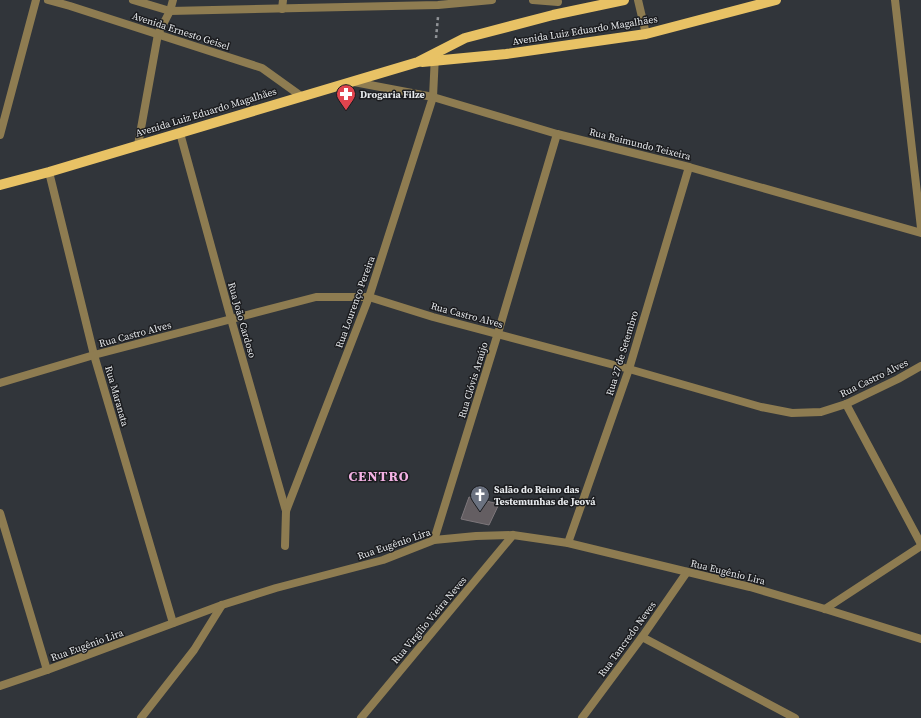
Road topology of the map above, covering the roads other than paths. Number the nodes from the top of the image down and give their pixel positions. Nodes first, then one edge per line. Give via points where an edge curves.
1 (36, 0) edge
2 (48, 0) edge
3 (133, 0) edge
4 (173, 0) edge
5 (283, 0) edge
6 (492, 0) edge
7 (533, 0) edge
8 (624, 0) edge
9 (638, 0) edge
10 (776, 0) edge
11 (895, 0) edge
12 (558, 1) edge
13 (282, 9) junction
14 (170, 11) junction
15 (553, 15) junction
16 (158, 34) junction
17 (646, 34) junction
18 (435, 57) junction
19 (352, 82) junction
20 (301, 96) junction
21 (433, 98) junction
22 (180, 133) junction
23 (557, 134) junction
24 (0, 135) edge
25 (138, 145) junction
26 (689, 167) junction
27 (49, 172) junction
28 (0, 185) edge
29 (921, 228) edge
30 (921, 233) edge
31 (369, 297) junction
32 (231, 319) junction
33 (498, 333) junction
34 (94, 355) junction
35 (921, 366) edge
36 (629, 369) junction
37 (0, 383) edge
38 (846, 404) junction
39 (286, 511) junction
40 (0, 513) edge
41 (513, 535) junction
42 (434, 540) junction
43 (568, 543) junction
44 (921, 545) edge
45 (285, 546) dead end
46 (687, 572) junction
47 (222, 605) junction
48 (825, 609) junction
49 (173, 623) junction
50 (642, 637) junction
51 (921, 639) edge
52 (46, 670) junction
53 (0, 686) edge
54 (141, 718) edge
55 (361, 718) edge
56 (582, 718) edge
57 (795, 718) edge

1 - 24 street
2 - 16 street, Avenida Ernesto Geisel
3 - 14 street, Avenida Ernesto Geisel
4 - 14 street
5 - 13 street
6 - 13 street, Avenida Ernesto Geisel via 438,5
7 - 12 street
8 - 15 main road, Avenida Luiz Eduardo Magalhães
9 - 17 street
10 - 17 main road, Avenida Luiz Eduardo Magalhães
11 - 29 street
12 - 15 street
13 - 14 street, Avenida Ernesto Geisel
14 - 16 street
15 - 18 main road, Avenida Luiz Eduardo Magalhães via 465,38
16 - 20 street, Avenida Ernesto Geisel via 262,68
16 - 25 street
17 - 18 main road, Avenida Luiz Eduardo Magalhães via 506,54
18 - 19 main road, Avenida Luiz Eduardo Magalhães
18 - 21 street, Rua Lourenço Pereira
19 - 20 main road, Avenida Luiz Eduardo Magalhães
19 - 21 street, Rua Raimundo Teixeira
20 - 22 main road, Avenida Luiz Eduardo Magalhães
21 - 23 street, Rua Raimundo Teixeira
21 - 31 street, Rua Lourenço Pereira
22 - 25 main road, Avenida Luiz Eduardo Magalhães
22 - 32 street, Rua João Cardoso
23 - 26 street, Rua Raimundo Teixeira
23 - 33 street, Rua Clóvis Araújo
25 - 27 main road, Avenida Luiz Eduardo Magalhães
26 - 30 street, Rua Raimundo Teixeira
26 - 36 street, Rua 27 de Setembro
27 - 28 main road, Avenida Luiz Eduardo Magalhães
27 - 34 street, Rua Maranata
31 - 32 street, Rua Castro Alves via 316,297
31 - 33 street, Rua Castro Alves via 433,317
31 - 39 street, Rua Lourenço Pereira
32 - 34 street, Rua Castro Alves
32 - 39 street, Rua João Cardoso
33 - 36 street, Rua Castro Alves
33 - 42 street, Rua Clóvis Araújo
34 - 37 street, Rua Castro Alves
34 - 49 street, Rua Maranata
35 - 38 street, Rua Castro Alves
36 - 38 street, Rua Castro Alves via 761,407 792,413 821,412
36 - 43 street, Rua 27 de Setembro
38 - 44 street
39 - 45 street, Rua Lourenço Pereira
40 - 52 street
41 - 42 street, Rua Eugênio Lira
41 - 43 street, Rua Eugênio Lira
41 - 55 street, Rua Virgílio Vieira Neves
42 - 47 street, Rua Eugênio Lira via 383,560
43 - 46 street, Rua Eugênio Lira
44 - 48 street
46 - 48 street, Rua Eugênio Lira
46 - 50 street, Rua Tancredo Neves
47 - 49 street, Rua Eugênio Lira
47 - 54 street via 194,650
48 - 51 street, Rua Eugênio Lira
49 - 52 street, Rua Eugênio Lira
50 - 56 street, Rua Tancredo Neves
50 - 57 street
52 - 53 street, Rua Eugênio Lira

